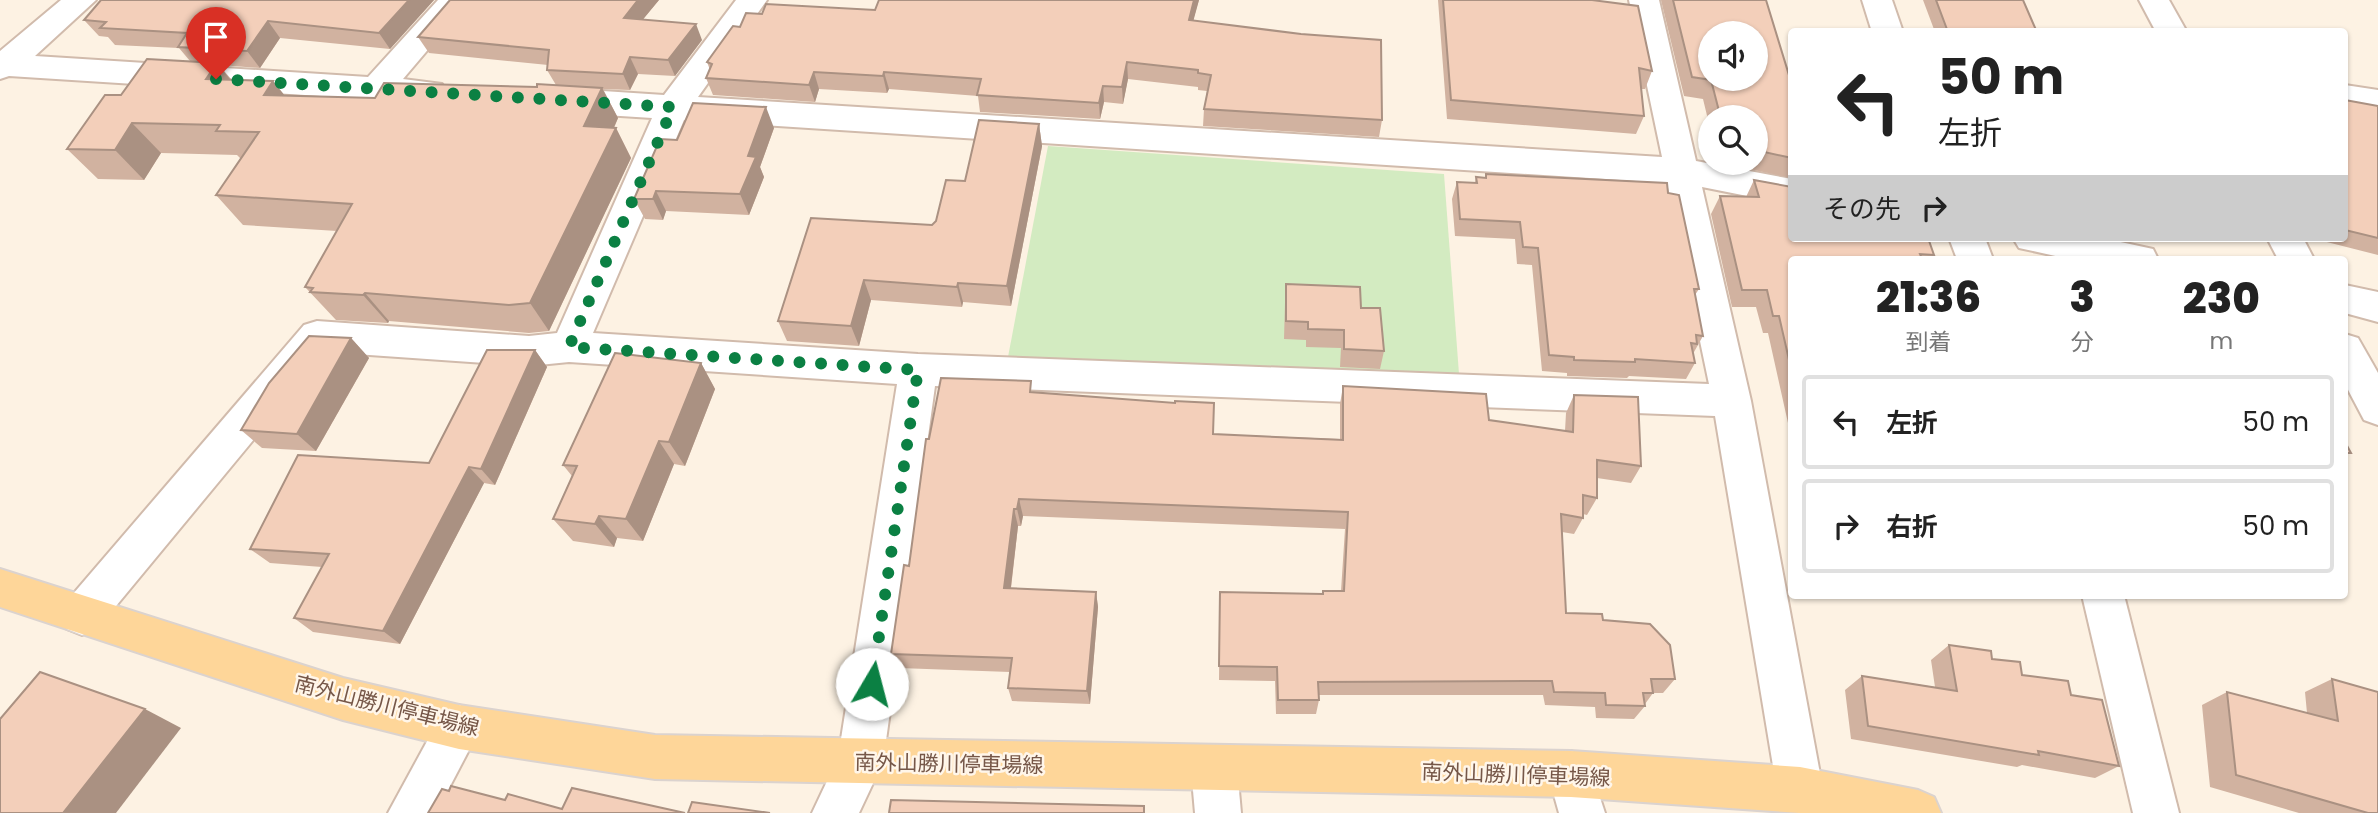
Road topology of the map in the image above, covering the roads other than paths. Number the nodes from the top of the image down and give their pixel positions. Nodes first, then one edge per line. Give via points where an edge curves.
1 (81, 0) edge
2 (456, 0) edge
3 (752, 0) edge
4 (1877, 0) edge
5 (2154, 0) edge
6 (1637, 8) edge
7 (1887, 28) edge
8 (2170, 28) edge
9 (2, 66) edge
10 (376, 89) junction
11 (457, 94) edge
12 (2348, 97) edge
13 (524, 98) edge
14 (2378, 102) edge
15 (673, 107) junction
16 (1682, 171) junction
17 (1788, 191) edge
18 (2052, 242) edge
19 (2124, 256) edge
20 (2348, 300) edge
21 (2378, 307) edge
22 (569, 347) junction
23 (2348, 354) edge
24 (918, 370) junction
25 (1732, 401) junction
26 (2378, 409) edge
27 (0, 587) edge
28 (2104, 599) edge
29 (82, 615) junction
30 (459, 727) junction
31 (860, 762) junction
32 (1214, 768) junction
33 (1800, 790) junction
34 (1576, 794) edge
35 (411, 813) edge
36 (835, 813) edge
37 (1218, 813) edge
38 (1918, 813) edge
39 (2156, 813) edge

1 - 9 street
2 - 10 street
3 - 15 street
4 - 7 street
5 - 8 street
6 - 16 street
9 - 10 street
10 - 11 street
12 - 14 street
13 - 15 street
15 - 16 street
15 - 22 street
16 - 17 street
16 - 25 street
18 - 19 street
20 - 21 street
22 - 24 street
22 - 29 street via 529,351 317,336
23 - 26 street
24 - 25 street
24 - 31 street
25 - 33 street
27 - 29 main road, 南外山勝川停車場線
28 - 39 street
29 - 30 main road, 南外山勝川停車場線 via 343,699
30 - 31 main road, 南外山勝川停車場線 via 655,757
30 - 35 street
31 - 32 main road, 南外山勝川停車場線
31 - 36 street
32 - 34 main road, 南外山勝川停車場線
32 - 37 street
33 - 34 main road, 南外山勝川停車場線
33 - 38 main road, 南外山勝川停車場線

